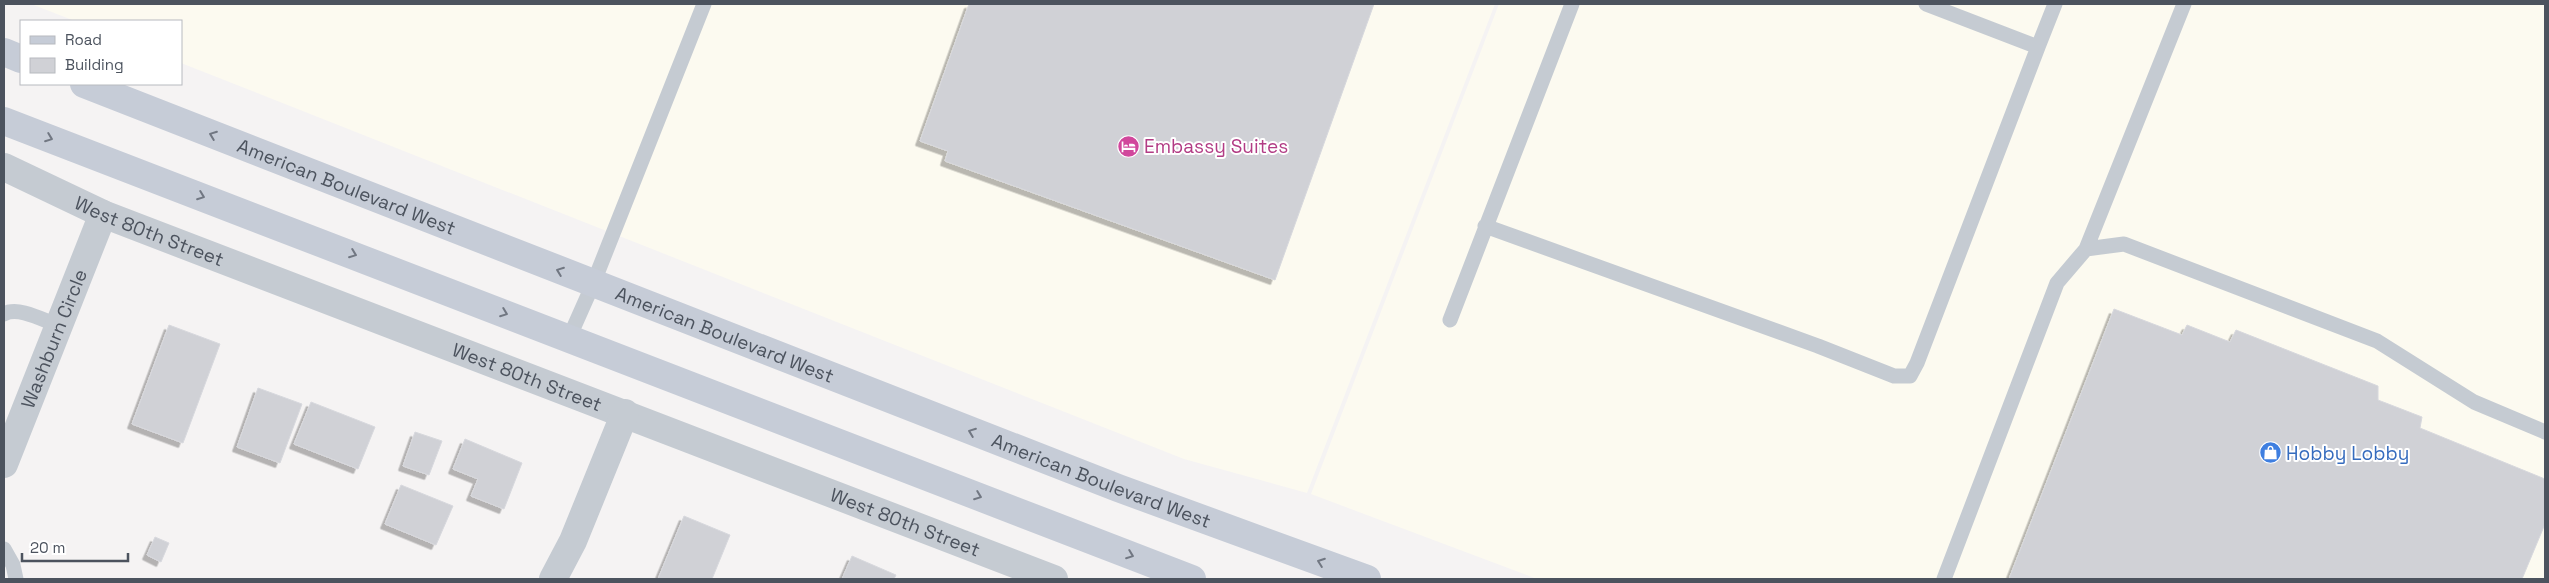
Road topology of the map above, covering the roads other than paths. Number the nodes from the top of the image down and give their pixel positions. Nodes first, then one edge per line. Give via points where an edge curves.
1 (704, 4) edge
2 (1572, 4) edge
3 (1926, 4) edge
4 (2055, 4) edge
5 (2184, 4) edge
6 (2038, 47) junction
7 (4, 52) edge
8 (20, 59) edge
9 (87, 85) edge
10 (4, 121) edge
11 (4, 167) edge
12 (103, 214) junction
13 (1486, 226) junction
14 (2086, 249) junction
15 (593, 284) junction
16 (4, 314) edge
17 (1450, 320) dead end
18 (57, 325) junction
19 (569, 338) junction
20 (625, 413) junction
21 (2545, 432) edge
22 (4, 464) edge
23 (4, 549) edge
24 (1038, 576) edge
25 (1358, 578) edge
26 (16, 579) edge
27 (553, 579) edge
28 (1192, 579) edge
29 (1944, 579) edge

1 - 15 lane
2 - 13 lane
3 - 6 lane
4 - 6 lane
5 - 14 lane
6 - 13 lane via 1910,376 1894,376
7 - 8 main road
15 -> 9 main road, American Boulevard West
10 -> 19 main road
11 - 12 street, West 80th Street
12 - 18 street, Washburn Circle
12 - 20 street, West 80th Street
13 - 17 lane
14 - 21 lane via 2124,244 2378,341 2474,402
14 - 29 lane via 2057,283
15 - 19 lane
25 -> 15 main road, American Boulevard West
16 - 18 lane via 9,311 22,313
18 - 22 street, Washburn Circle
19 -> 28 main road
20 - 24 street, West 80th Street
20 - 27 street via 573,541
23 - 26 lane

